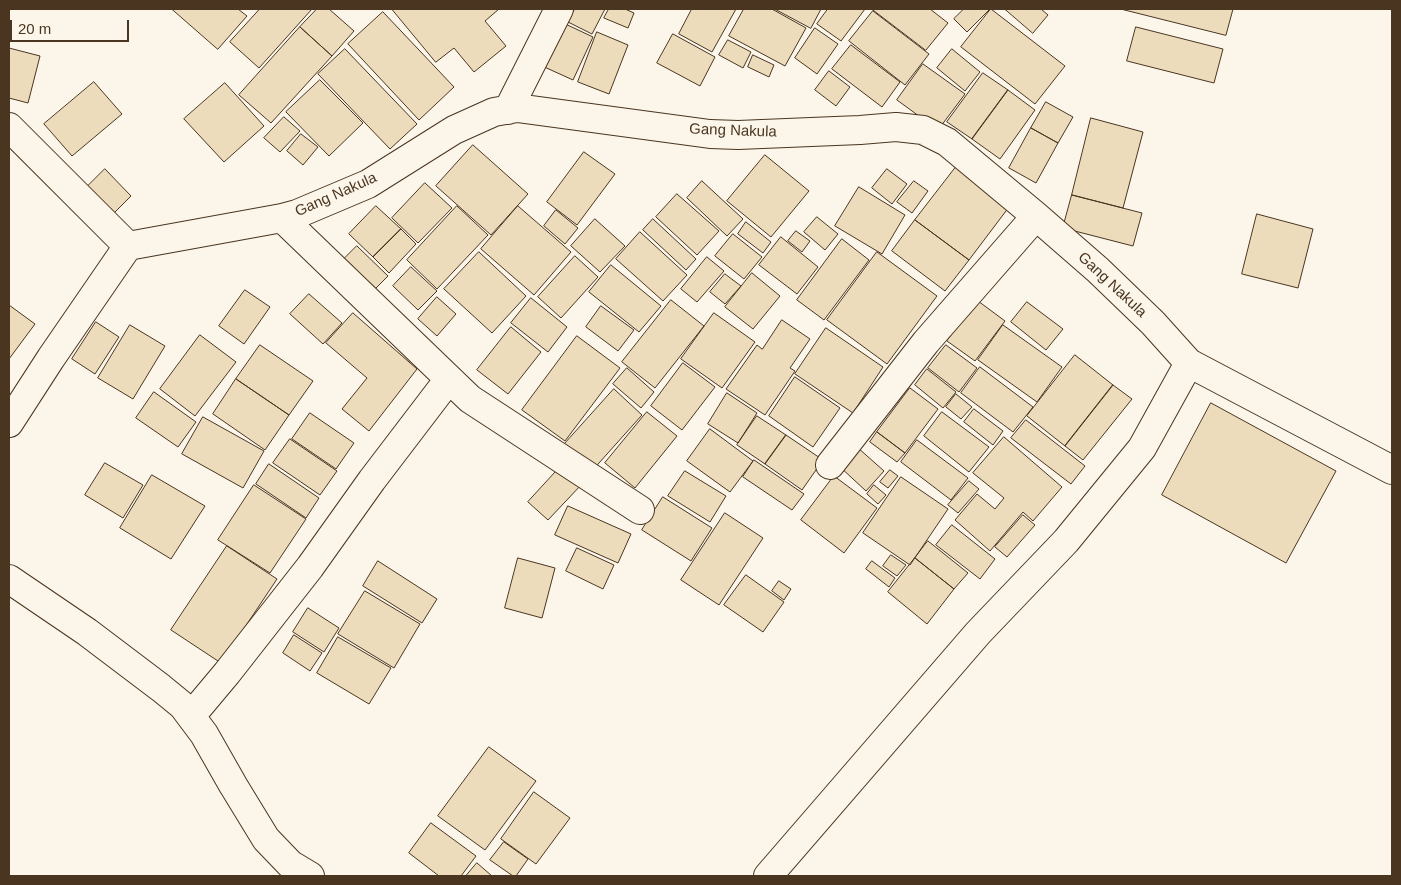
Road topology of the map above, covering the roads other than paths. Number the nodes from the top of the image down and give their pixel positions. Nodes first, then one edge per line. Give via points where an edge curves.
1 (559, 9) edge
2 (508, 110) junction
3 (9, 126) edge
4 (1036, 216) junction
5 (282, 218) junction
6 (128, 246) junction
7 (1188, 363) junction
8 (448, 379) junction
9 (9, 424) edge
10 (830, 465) dead end
11 (1392, 470) edge
12 (640, 510) dead end
13 (9, 579) edge
14 (190, 716) junction
15 (310, 876) edge
16 (768, 876) edge

1 - 2 street
2 - 4 street, Gang Nakula via 517,108 710,134 896,127 923,130 947,142
2 - 5 street, Gang Nakula via 494,112 454,130 368,184
3 - 6 street
4 - 7 street, Gang Nakula via 1153,323
4 - 10 street via 926,342
5 - 6 street, Gang Nakula
5 - 8 street
6 - 9 street
7 - 11 street, Gang Nakula
7 - 16 street via 1142,448 1078,527 978,633
8 - 12 street via 470,399
8 - 14 street via 310,567
13 - 14 street via 161,688
14 - 15 street via 266,839 290,864

